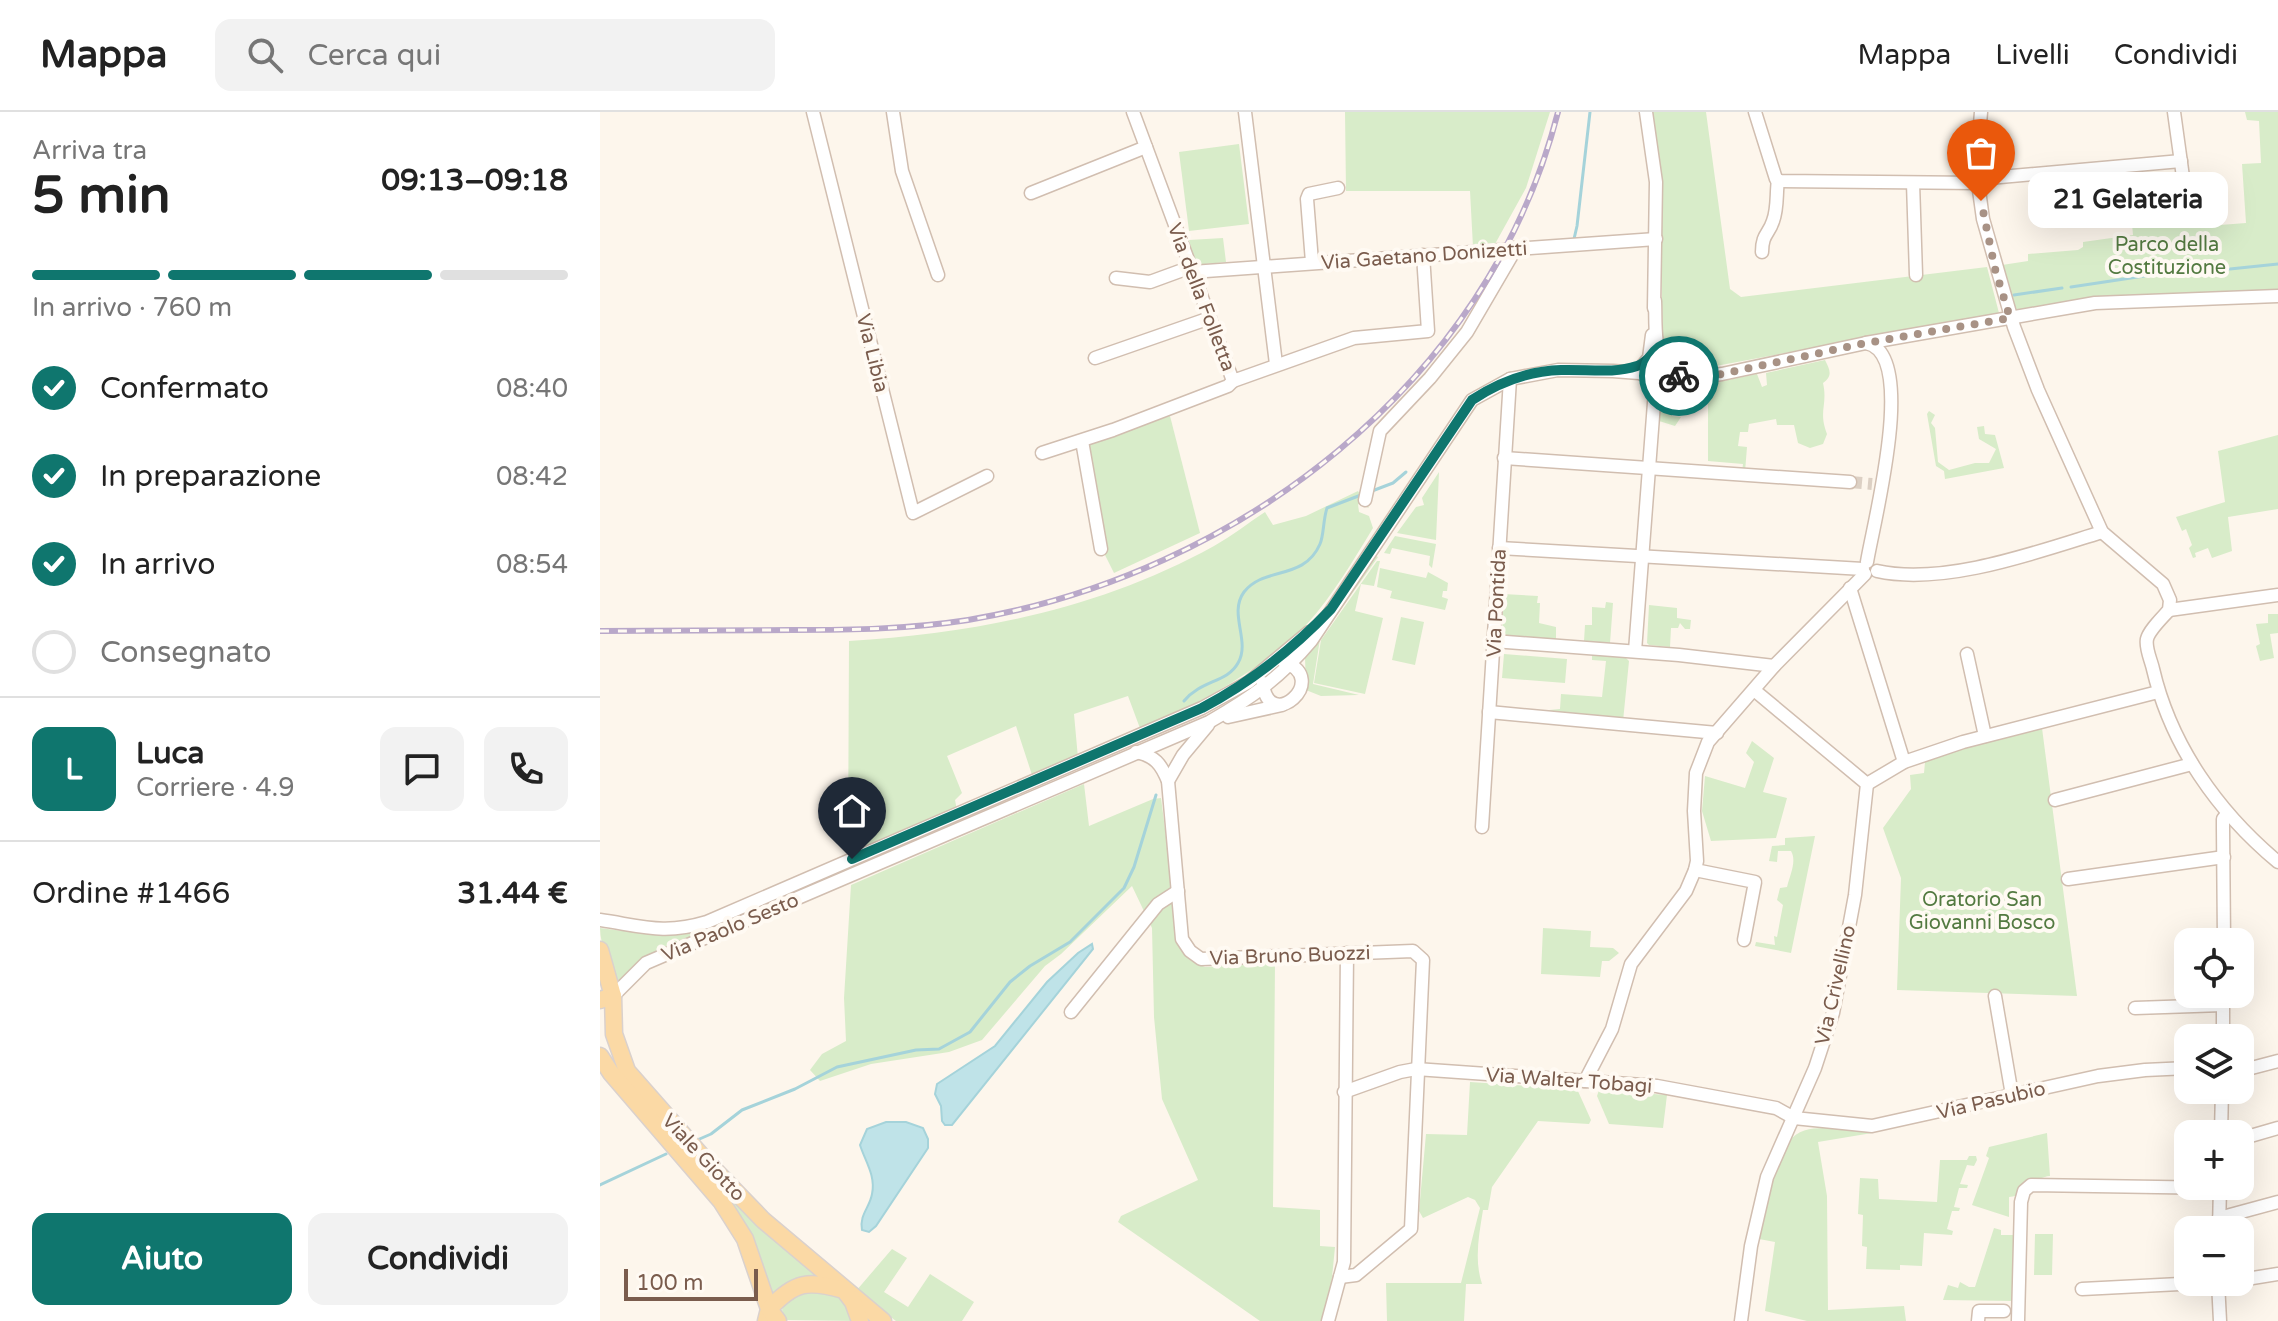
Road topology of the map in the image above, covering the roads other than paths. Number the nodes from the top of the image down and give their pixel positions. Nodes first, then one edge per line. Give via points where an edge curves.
1 (813, 112) edge
2 (893, 112) edge
3 (1133, 112) edge
4 (1245, 112) edge
5 (1646, 112) edge
6 (1755, 112) edge
7 (1981, 112) edge
8 (2174, 112) edge
9 (1146, 147) junction
10 (2181, 161) junction
11 (1779, 180) junction
12 (1978, 181) junction
13 (1913, 183) junction
14 (1338, 188) dead end
15 (1031, 193) dead end
16 (2187, 206) dead end
17 (1656, 239) junction
18 (1513, 248) junction
19 (1762, 252) dead end
20 (1423, 255) junction
21 (1312, 262) junction
22 (1264, 266) junction
23 (1192, 270) junction
24 (938, 275) dead end
25 (1916, 275) dead end
26 (1116, 278) dead end
27 (2278, 296) edge
28 (2009, 313) junction
29 (1210, 318) junction
30 (1866, 343) junction
31 (1095, 358) dead end
32 (1276, 364) junction
33 (1653, 371) junction
34 (1510, 379) junction
35 (1233, 381) junction
36 (1082, 441) junction
37 (1042, 453) dead end
38 (1504, 458) junction
39 (1648, 469) junction
40 (987, 476) dead end
41 (1850, 482) tunnel mouth
42 (1365, 500) dead end
43 (2102, 532) junction
44 (1499, 548) junction
45 (1101, 549) dead end
46 (1642, 557) junction
47 (1868, 569) junction
48 (1850, 588) junction
49 (2278, 595) edge
50 (1331, 609) junction
51 (2168, 611) junction
52 (1493, 641) junction
53 (1635, 651) junction
54 (1967, 654) dead end
55 (1291, 664) junction
56 (1270, 665) junction
57 (1774, 666) junction
58 (1263, 689) junction
59 (1754, 690) junction
60 (2158, 692) junction
61 (1282, 705) junction
62 (1489, 712) junction
63 (1209, 722) junction
64 (1717, 733) junction
65 (1985, 736) junction
66 (1136, 752) junction
67 (1904, 762) junction
68 (2192, 764) junction
69 (1168, 781) junction
70 (1867, 784) junction
71 (2055, 800) dead end
72 (2227, 814) junction
73 (1482, 827) dead end
74 (2245, 833) junction
75 (2224, 857) junction
76 (2278, 862) edge
77 (1695, 870) junction
78 (2068, 879) dead end
79 (1178, 891) junction
80 (600, 920) edge
81 (2224, 928) edge
82 (1744, 940) dead end
83 (600, 950) edge
84 (1347, 953) junction
85 (1995, 996) dead end
86 (606, 998) edge
87 (2174, 1004) edge
88 (2135, 1008) dead end
89 (1071, 1012) dead end
90 (600, 1056) edge
91 (2278, 1061) edge
92 (2254, 1067) edge
93 (1416, 1069) junction
94 (2174, 1069) edge
95 (1585, 1081) junction
96 (1344, 1092) junction
97 (2012, 1095) junction
98 (1794, 1118) junction
99 (2278, 1128) edge
100 (2254, 1135) edge
101 (2174, 1187) edge
102 (2278, 1202) edge
103 (2240, 1216) edge
104 (2278, 1274) edge
105 (1340, 1277) junction
106 (2254, 1278) edge
107 (2174, 1284) edge
108 (2082, 1289) dead end
109 (844, 1290) junction
110 (2219, 1296) edge
111 (2004, 1311) dead end
112 (771, 1317) edge
113 (860, 1321) edge
114 (883, 1321) edge
115 (1328, 1321) edge
116 (1741, 1321) edge
117 (1978, 1321) edge
118 (2018, 1321) edge
119 (2220, 1321) edge

1 - 40 street, Via Libia via 913,513
2 - 24 street via 902,171
3 - 9 street, Via della Folletta
4 - 22 street
5 - 17 street via 1656,182
6 - 11 street
7 - 12 street
8 - 10 street
9 - 15 street
9 - 23 street, Via della Folletta
10 - 12 street
10 - 16 street
11 - 13 street
11 - 19 street
12 - 13 street
12 - 28 street
13 - 25 street
14 - 21 street via 1309,194 1307,199
17 - 18 street, Via Gaetano Donizetti
17 - 33 street
18 - 20 street, Via Gaetano Donizetti
18 - 42 street via 1467,332 1382,427
20 - 21 street, Via Gaetano Donizetti
20 - 32 street, Via della Folletta via 1428,331 1354,338
21 - 22 street, Via Gaetano Donizetti
22 - 23 street, Via Gaetano Donizetti
22 - 32 street
23 - 26 street, Via Gaetano Donizetti via 1150,282
23 - 29 street, Via della Folletta
27 - 28 street, Via Paolo Sesto via 2095,303
28 - 30 street, Via Paolo Sesto
28 - 43 street
29 - 31 street
29 - 35 street, Via della Folletta
30 - 33 street, Via Paolo Sesto via 1722,374 1681,379
30 - 47 street via 1879,348 1891,379 1888,445 1877,485
32 - 35 street, Via della Folletta
33 - 34 street, Via Paolo Sesto via 1558,370
33 - 39 street
34 - 38 street, Via Pontida
34 - 50 street, Via Paolo Sesto via 1472,400
35 - 36 street
36 - 37 street
36 - 45 street
38 - 39 street
38 - 44 street, Via Pontida
39 - 41 street
39 - 46 street
43 - 47 street via 1985,565 1908,575
43 - 51 street via 2163,584
44 - 46 street
44 - 52 street, Via Pontida
46 - 47 street
46 - 53 street
47 - 48 street
48 - 57 street
48 - 67 street
49 - 51 street
50 - 55 street, Via Paolo Sesto
50 - 56 street, Via Paolo Sesto
51 - 60 street via 2147,636
52 - 53 street
52 - 62 street, Via Pontida
53 - 57 street
54 - 65 street
55 - 56 street
55 - 58 street, Via Paolo Sesto
55 - 61 street via 1301,688 1294,700
56 - 58 street
56 - 80 street, Via Paolo Sesto via 1202,708 707,922 681,930
57 - 59 street
58 - 61 street via 1268,699
58 - 63 street, Via Paolo Sesto
59 - 64 street
59 - 70 street
60 - 65 street
60 - 68 street
61 - 63 street, Via Paolo Sesto
62 - 64 street
62 - 73 street, Via Pontida
63 - 66 street, Via Paolo Sesto
63 - 69 street
64 - 77 street via 1696,773
65 - 67 street
66 - 69 street via 1161,764
66 - 86 street, Via Paolo Sesto via 646,963
67 - 70 street
68 - 71 street
68 - 72 street
69 - 79 street, Via Bruno Buozzi
70 - 98 street, Via Crivellino via 1855,895 1833,1013
72 - 74 street
72 - 75 street
74 - 75 street via 2231,842
74 - 76 street
75 - 78 street
75 - 81 street
77 - 82 street via 1755,882
77 - 95 street via 1686,891 1631,964 1612,1029
79 - 84 street, Via Bruno Buozzi via 1182,939 1201,959
79 - 89 street via 1158,904
83 - 86 main road, Viale Giotto
84 - 93 street, Via Bruno Buozzi via 1413,951 1423,960
84 - 96 street
85 - 97 street
86 - 109 main road, Viale Giotto via 627,1071 763,1220
87 - 88 street
90 - 112 main road, Viale Giotto via 721,1201 745,1239
91 - 92 street
93 - 95 street, Via Walter Tobagi
93 - 96 street, Via Walter Tobagi
93 - 105 street via 1411,1229 1356,1275
94 - 97 street, Via Pasubio via 2098,1076
95 - 98 street, Via Walter Tobagi via 1712,1094 1776,1108
96 - 105 street
97 - 98 street, Via Pasubio via 1872,1126
98 - 116 street, Via Crivellino via 1767,1177
99 - 100 street
101 - 118 street via 2031,1185 2024,1191
102 - 103 street
104 - 106 street
105 - 115 street
107 - 108 street
109 - 112 main road, Viale Giotto via 810,1283 796,1286 785,1293
109 - 113 main road, Viale Giotto
109 - 114 main road, Viale Giotto
110 - 119 street
111 - 117 street via 1979,1311

